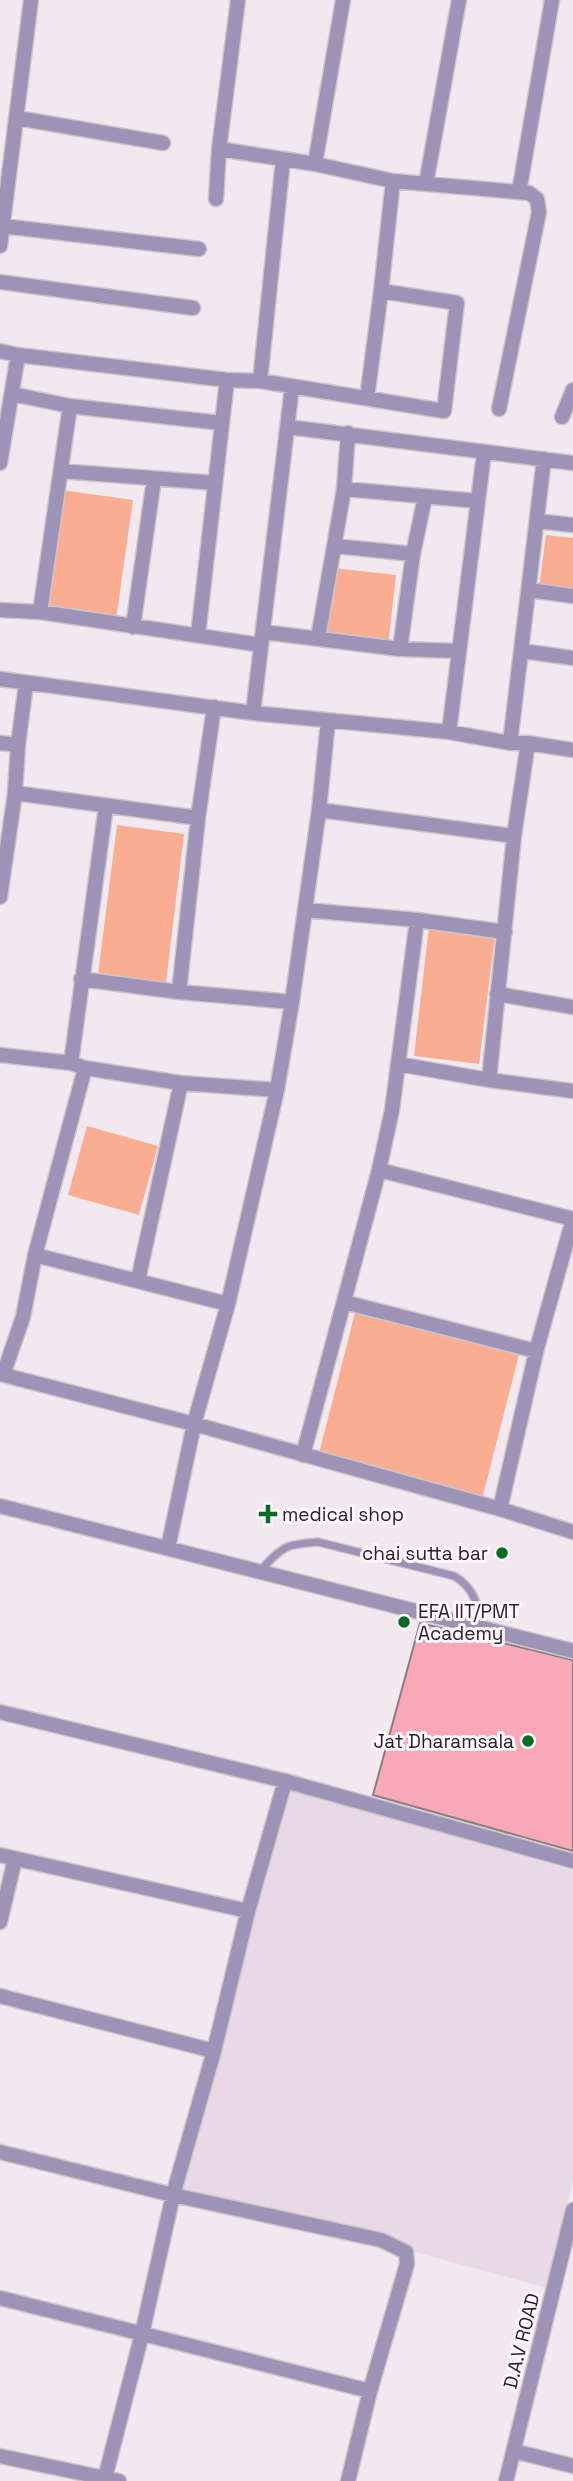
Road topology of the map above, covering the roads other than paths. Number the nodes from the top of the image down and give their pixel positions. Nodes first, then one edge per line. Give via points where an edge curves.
1 (31, 0) edge
2 (238, 0) edge
3 (343, 0) edge
4 (459, 0) edge
5 (552, 0) edge
6 (17, 118) junction
7 (163, 143) dead end
8 (219, 149) junction
9 (283, 160) junction
10 (315, 164) junction
11 (393, 181) junction
12 (426, 184) junction
13 (519, 192) junction
14 (216, 199) dead end
15 (2, 226) junction
16 (0, 246) edge
17 (199, 248) dead end
18 (0, 282) edge
19 (382, 291) junction
20 (193, 308) dead end
21 (0, 351) edge
22 (18, 355) junction
23 (227, 380) junction
24 (260, 381) junction
25 (292, 387) junction
26 (573, 390) edge
27 (12, 394) junction
28 (367, 398) junction
29 (69, 405) junction
30 (499, 409) dead end
31 (562, 417) dead end
32 (222, 423) junction
33 (288, 427) junction
34 (348, 433) junction
35 (484, 453) junction
36 (544, 459) junction
37 (0, 463) edge
38 (573, 463) edge
39 (61, 471) junction
40 (154, 479) junction
41 (215, 483) junction
42 (344, 489) junction
43 (425, 496) junction
44 (478, 501) junction
45 (537, 521) junction
46 (573, 525) edge
47 (335, 546) junction
48 (413, 554) junction
49 (529, 590) junction
50 (573, 596) edge
51 (0, 610) edge
52 (40, 612) junction
53 (133, 627) junction
54 (198, 635) junction
55 (262, 638) junction
56 (318, 638) junction
57 (400, 649) junction
58 (522, 651) junction
59 (458, 652) junction
60 (573, 657) edge
61 (0, 680) edge
62 (26, 684) junction
63 (214, 707) junction
64 (253, 713) junction
65 (328, 721) junction
66 (449, 732) junction
67 (0, 743) edge
68 (510, 743) junction
69 (528, 743) junction
70 (18, 745) junction
71 (573, 750) edge
72 (15, 793) junction
73 (106, 806) junction
74 (319, 810) junction
75 (198, 818) junction
76 (514, 836) junction
77 (0, 897) edge
78 (305, 911) junction
79 (417, 920) junction
80 (505, 932) junction
81 (81, 979) junction
82 (179, 992) junction
83 (497, 994) junction
84 (292, 1002) junction
85 (573, 1007) edge
86 (0, 1055) edge
87 (398, 1063) junction
88 (78, 1066) junction
89 (489, 1080) junction
90 (181, 1083) junction
91 (277, 1090) junction
92 (573, 1091) edge
93 (379, 1170) junction
94 (573, 1219) edge
95 (35, 1255) junction
96 (138, 1280) junction
97 (344, 1301) junction
98 (229, 1304) junction
99 (536, 1351) junction
100 (2, 1374) edge
101 (194, 1424) junction
102 (303, 1455) junction
103 (0, 1506) edge
104 (500, 1509) junction
105 (573, 1532) edge
106 (168, 1548) junction
107 (260, 1572) junction
108 (482, 1628) junction
109 (573, 1651) edge
110 (0, 1712) edge
111 (285, 1781) junction
112 (0, 1855) edge
113 (15, 1859) junction
114 (573, 1861) edge
115 (248, 1911) junction
116 (0, 1922) edge
117 (0, 1996) edge
118 (214, 2050) junction
119 (0, 2152) edge
120 (173, 2195) junction
121 (573, 2210) edge
122 (0, 2298) edge
123 (142, 2334) junction
124 (370, 2391) junction
125 (514, 2451) junction
126 (0, 2456) edge
127 (573, 2466) edge
128 (112, 2479) edge
129 (348, 2481) edge
130 (506, 2481) edge

1 - 6 street
2 - 8 street
3 - 10 street
4 - 12 street
5 - 13 street
6 - 7 street
6 - 15 street
8 - 9 street
8 - 14 street
9 - 10 street
9 - 24 street
10 - 11 street
11 - 12 street
11 - 19 street
12 - 13 street
13 - 30 street via 537,199 538,212
15 - 16 street
15 - 17 street
18 - 20 street
19 - 28 street
19 - 28 street via 457,303 444,411
21 - 22 street
22 - 23 street
22 - 27 street
23 - 24 street
23 - 32 street
24 - 25 street
25 - 28 street
25 - 33 street
26 - 31 street
27 - 29 street
27 - 37 street
29 - 32 street
29 - 39 street
32 - 41 street
33 - 34 street
33 - 55 street
34 - 35 street
34 - 42 street
35 - 36 street
35 - 44 street
36 - 38 street
36 - 45 street
39 - 40 street
39 - 52 street
40 - 41 street
40 - 53 street
41 - 54 street
42 - 43 street
42 - 47 street
43 - 44 street
43 - 48 street
44 - 59 street
45 - 46 street
45 - 49 street
47 - 48 street
47 - 56 street
48 - 57 street
49 - 50 street
49 - 58 street
51 - 52 street
52 - 53 street
53 - 54 street
54 - 55 street
55 - 56 street
55 - 64 street
56 - 57 street
57 - 59 street
58 - 60 street
58 - 68 street
59 - 66 street
61 - 62 street
62 - 63 street
62 - 70 street
63 - 64 street
63 - 75 street
64 - 65 street
65 - 66 street
65 - 74 street
66 - 68 street
67 - 70 street
68 - 69 street
69 - 71 street
69 - 76 street
70 - 72 street
72 - 73 street
72 - 77 street
73 - 75 street
73 - 81 street
74 - 76 street
74 - 78 street
75 - 82 street
76 - 80 street
78 - 79 street
78 - 84 street
79 - 80 street
79 - 87 street
80 - 83 street
81 - 82 street
81 - 88 street
82 - 84 street
83 - 85 street
83 - 89 street
84 - 91 street
86 - 88 street
87 - 89 street
87 - 93 street
88 - 90 street
88 - 95 street
89 - 92 street
90 - 91 street
90 - 96 street
91 - 98 street
93 - 94 street
93 - 97 street
94 - 99 street
95 - 96 street
95 - 100 street via 23,1317
96 - 98 street
97 - 99 street
97 - 102 street
98 - 101 street
99 - 104 street
100 - 101 street
101 - 102 street
101 - 106 street
102 - 104 street
103 - 106 street
104 - 105 street
106 - 107 street
107 - 108 street
107 - 108 lane via 281,1549 318,1542 454,1576 473,1593
108 - 109 street
110 - 111 street
111 - 114 street
111 - 115 street
112 - 113 street
113 - 115 street
113 - 116 street
115 - 118 street
117 - 118 street
118 - 120 street
119 - 120 street
120 - 123 street
120 - 124 street via 381,2240 405,2252 407,2264
121 - 125 street, D.A.V ROAD
122 - 123 street
123 - 124 street
123 - 128 street
124 - 129 street
125 - 127 street
125 - 130 street, D.A.V ROAD
126 - 128 street

